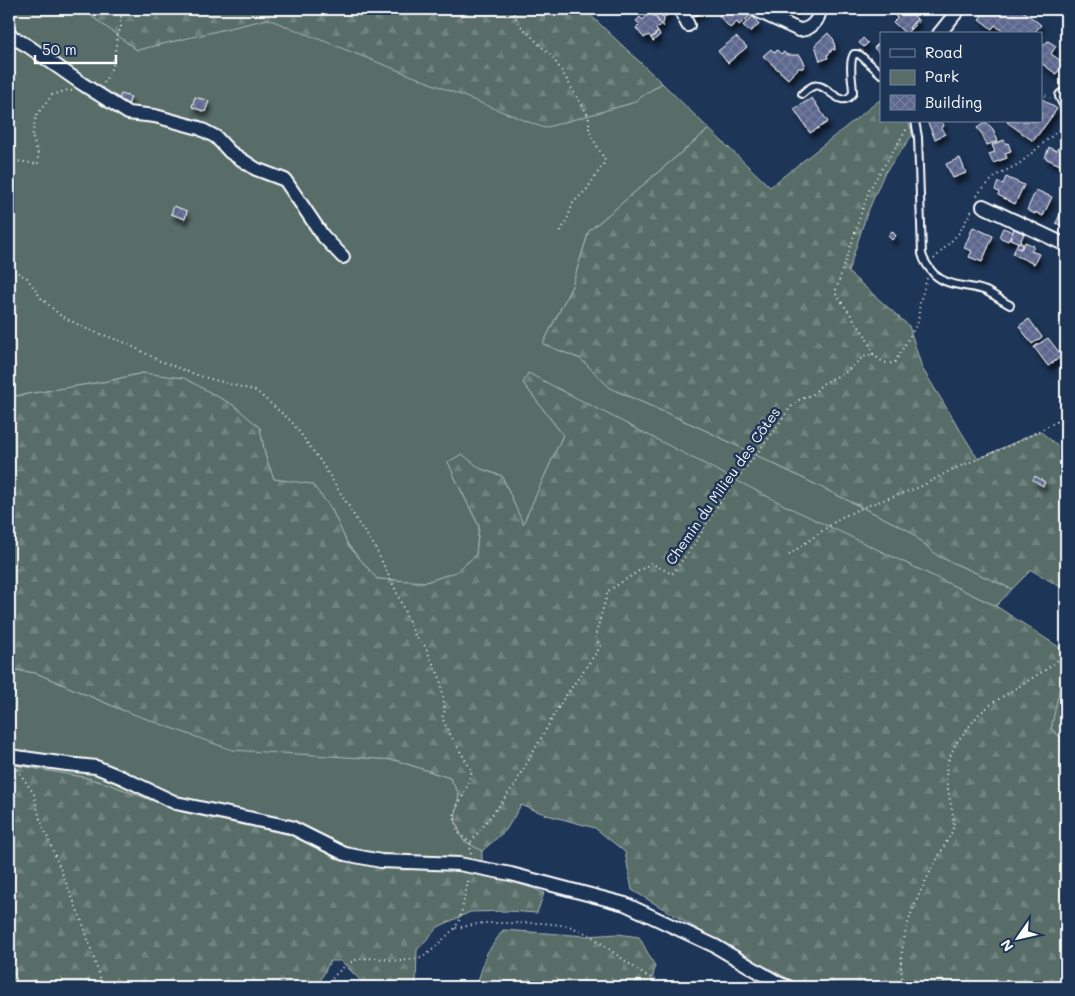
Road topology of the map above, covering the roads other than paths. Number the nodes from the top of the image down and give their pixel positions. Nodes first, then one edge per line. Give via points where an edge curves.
1 (680, 9) edge
2 (756, 9) edge
3 (820, 9) edge
4 (959, 9) edge
5 (688, 25) dead end
6 (941, 32) edge
7 (9, 35) edge
8 (880, 73) edge
9 (802, 94) dead end
10 (913, 122) edge
11 (977, 205) road end
12 (1066, 245) edge
13 (343, 257) dead end
14 (1010, 305) dead end
15 (11, 760) edge
16 (788, 987) edge

1 - 5 street
2 - 3 street via 799,30 812,25
4 - 6 street
7 - 13 street via 128,113 155,116 199,128 216,137 230,152 256,169 285,180 323,236
8 - 9 lane via 860,55 854,54 850,64 854,93 848,99 838,98 817,86
10 - 14 lane via 918,137 924,260 946,282 985,291
11 - 12 street
15 - 16 street via 96,767 176,803 291,827 345,854 381,861 472,866 625,904 714,946

